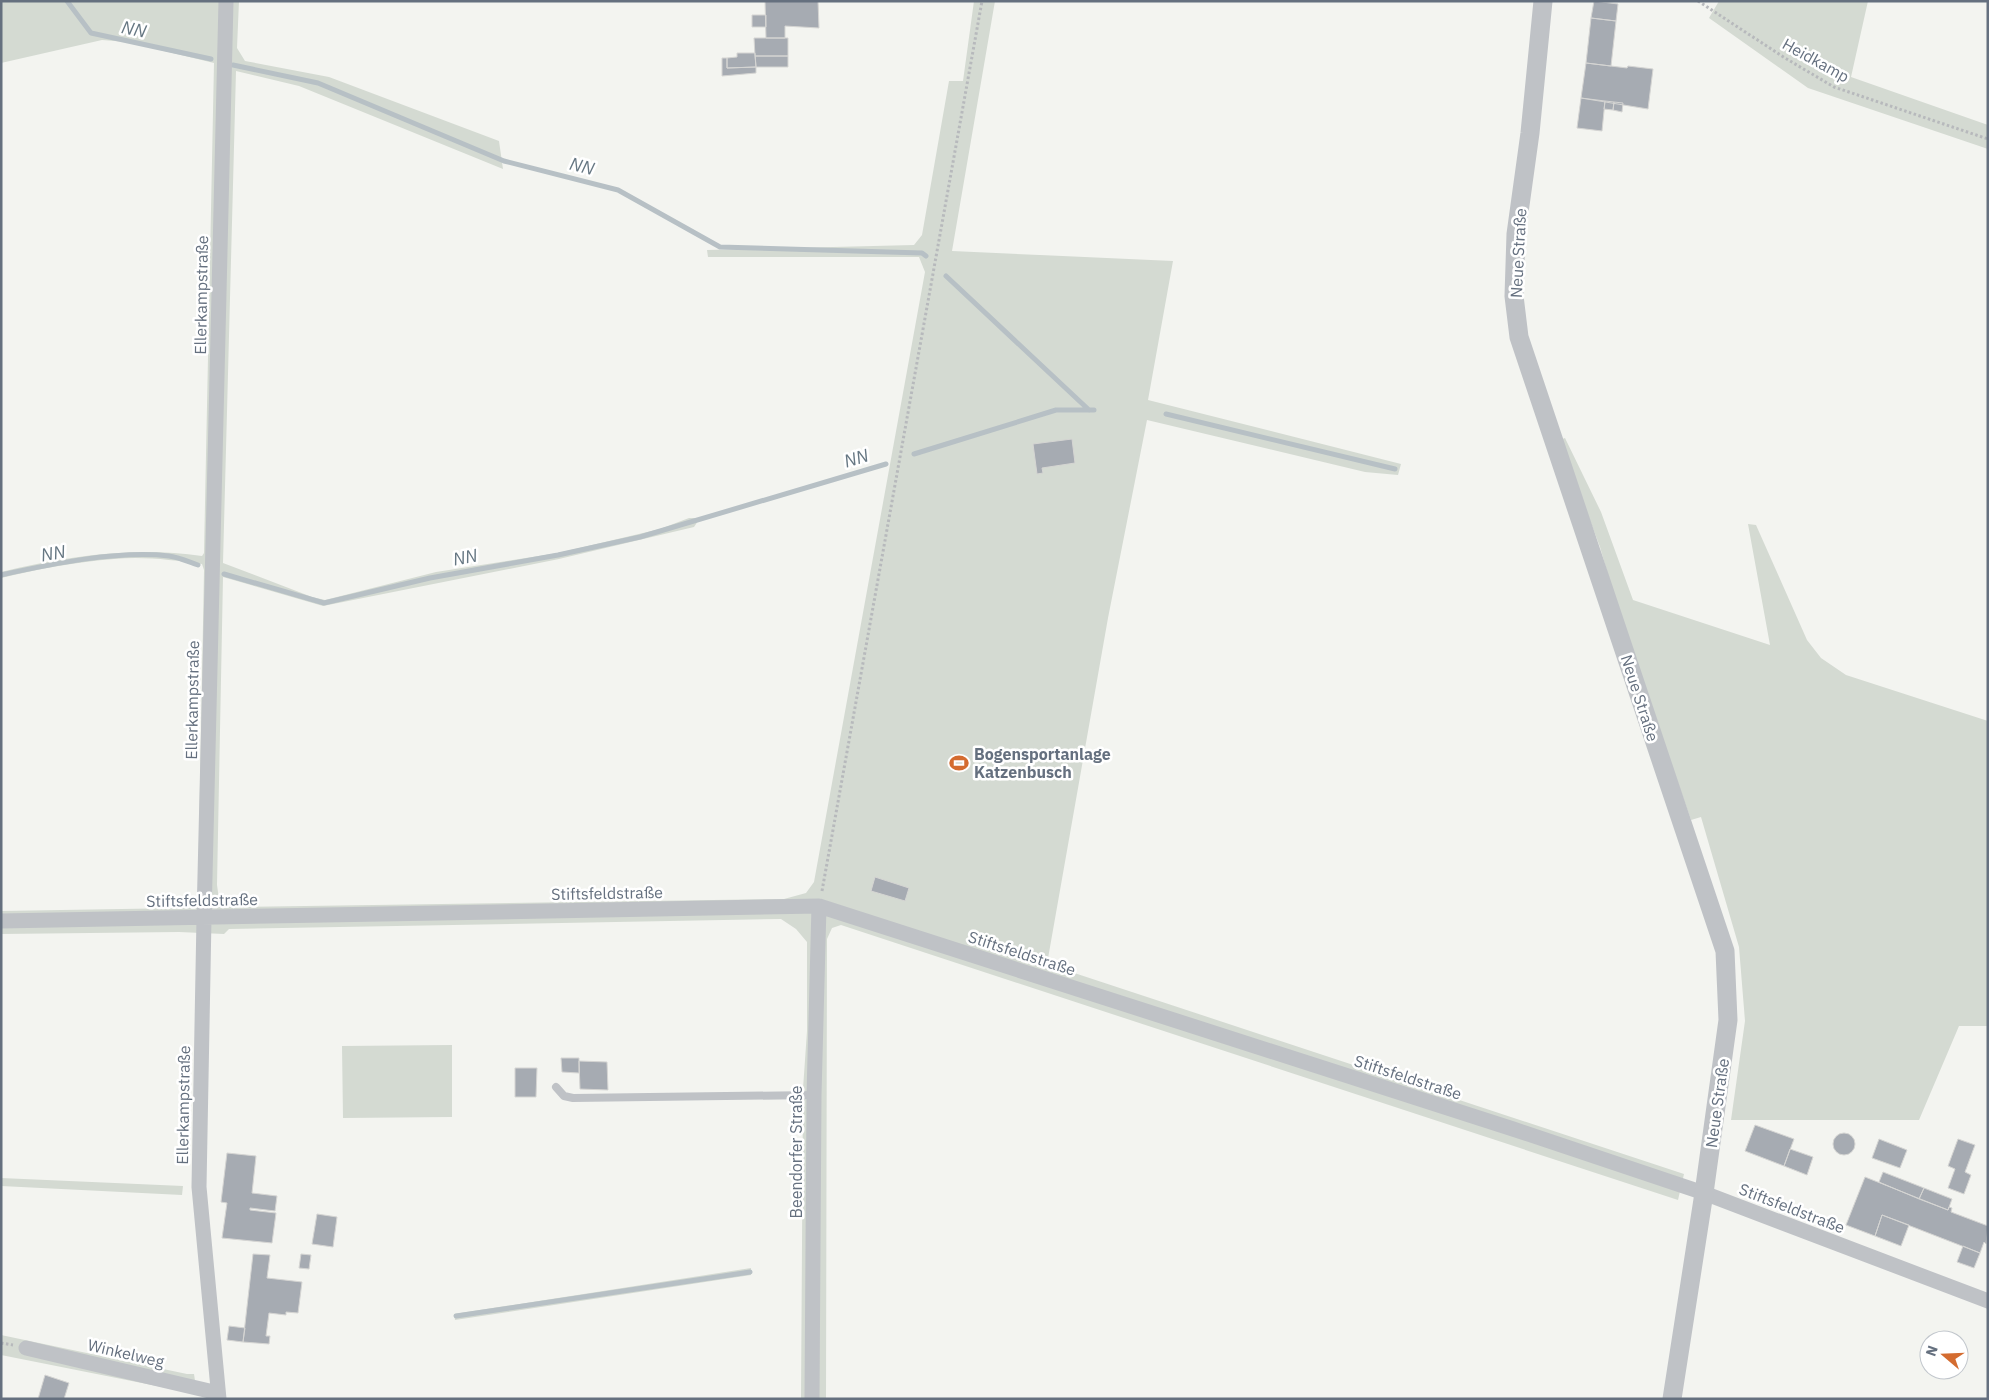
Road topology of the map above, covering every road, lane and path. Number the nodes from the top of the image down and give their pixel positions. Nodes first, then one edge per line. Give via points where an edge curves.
1 (226, 1) edge
2 (982, 1) edge
3 (1543, 1) edge
4 (1698, 1) edge
5 (1988, 139) edge
6 (819, 906) junction
7 (204, 918) junction
8 (1, 921) edge
9 (556, 1087) dead end
10 (814, 1095) junction
11 (1704, 1193) junction
12 (1988, 1301) edge
13 (26, 1348) dead end
14 (219, 1396) edge
15 (812, 1399) edge
16 (1672, 1399) edge

1 - 7 street, Ellerkampstraße
2 - 6 path
3 - 11 street, Neue Straße via 1516,234 1514,296 1519,336 1725,951 1728,1020
4 - 5 path, Heidkamp via 1834,87
6 - 7 street, Stiftsfeldstraße
6 - 10 street, Beendorfer Straße
6 - 11 street, Stiftsfeldstraße
7 - 8 street, Stiftsfeldstraße
7 - 14 street, Ellerkampstraße via 199,1187
9 - 10 lane via 564,1096 573,1098
10 - 15 street, Beendorfer Straße
11 - 12 street, Stiftsfeldstraße
11 - 16 street, Neue Straße
13 - 14 street, Winkelweg

